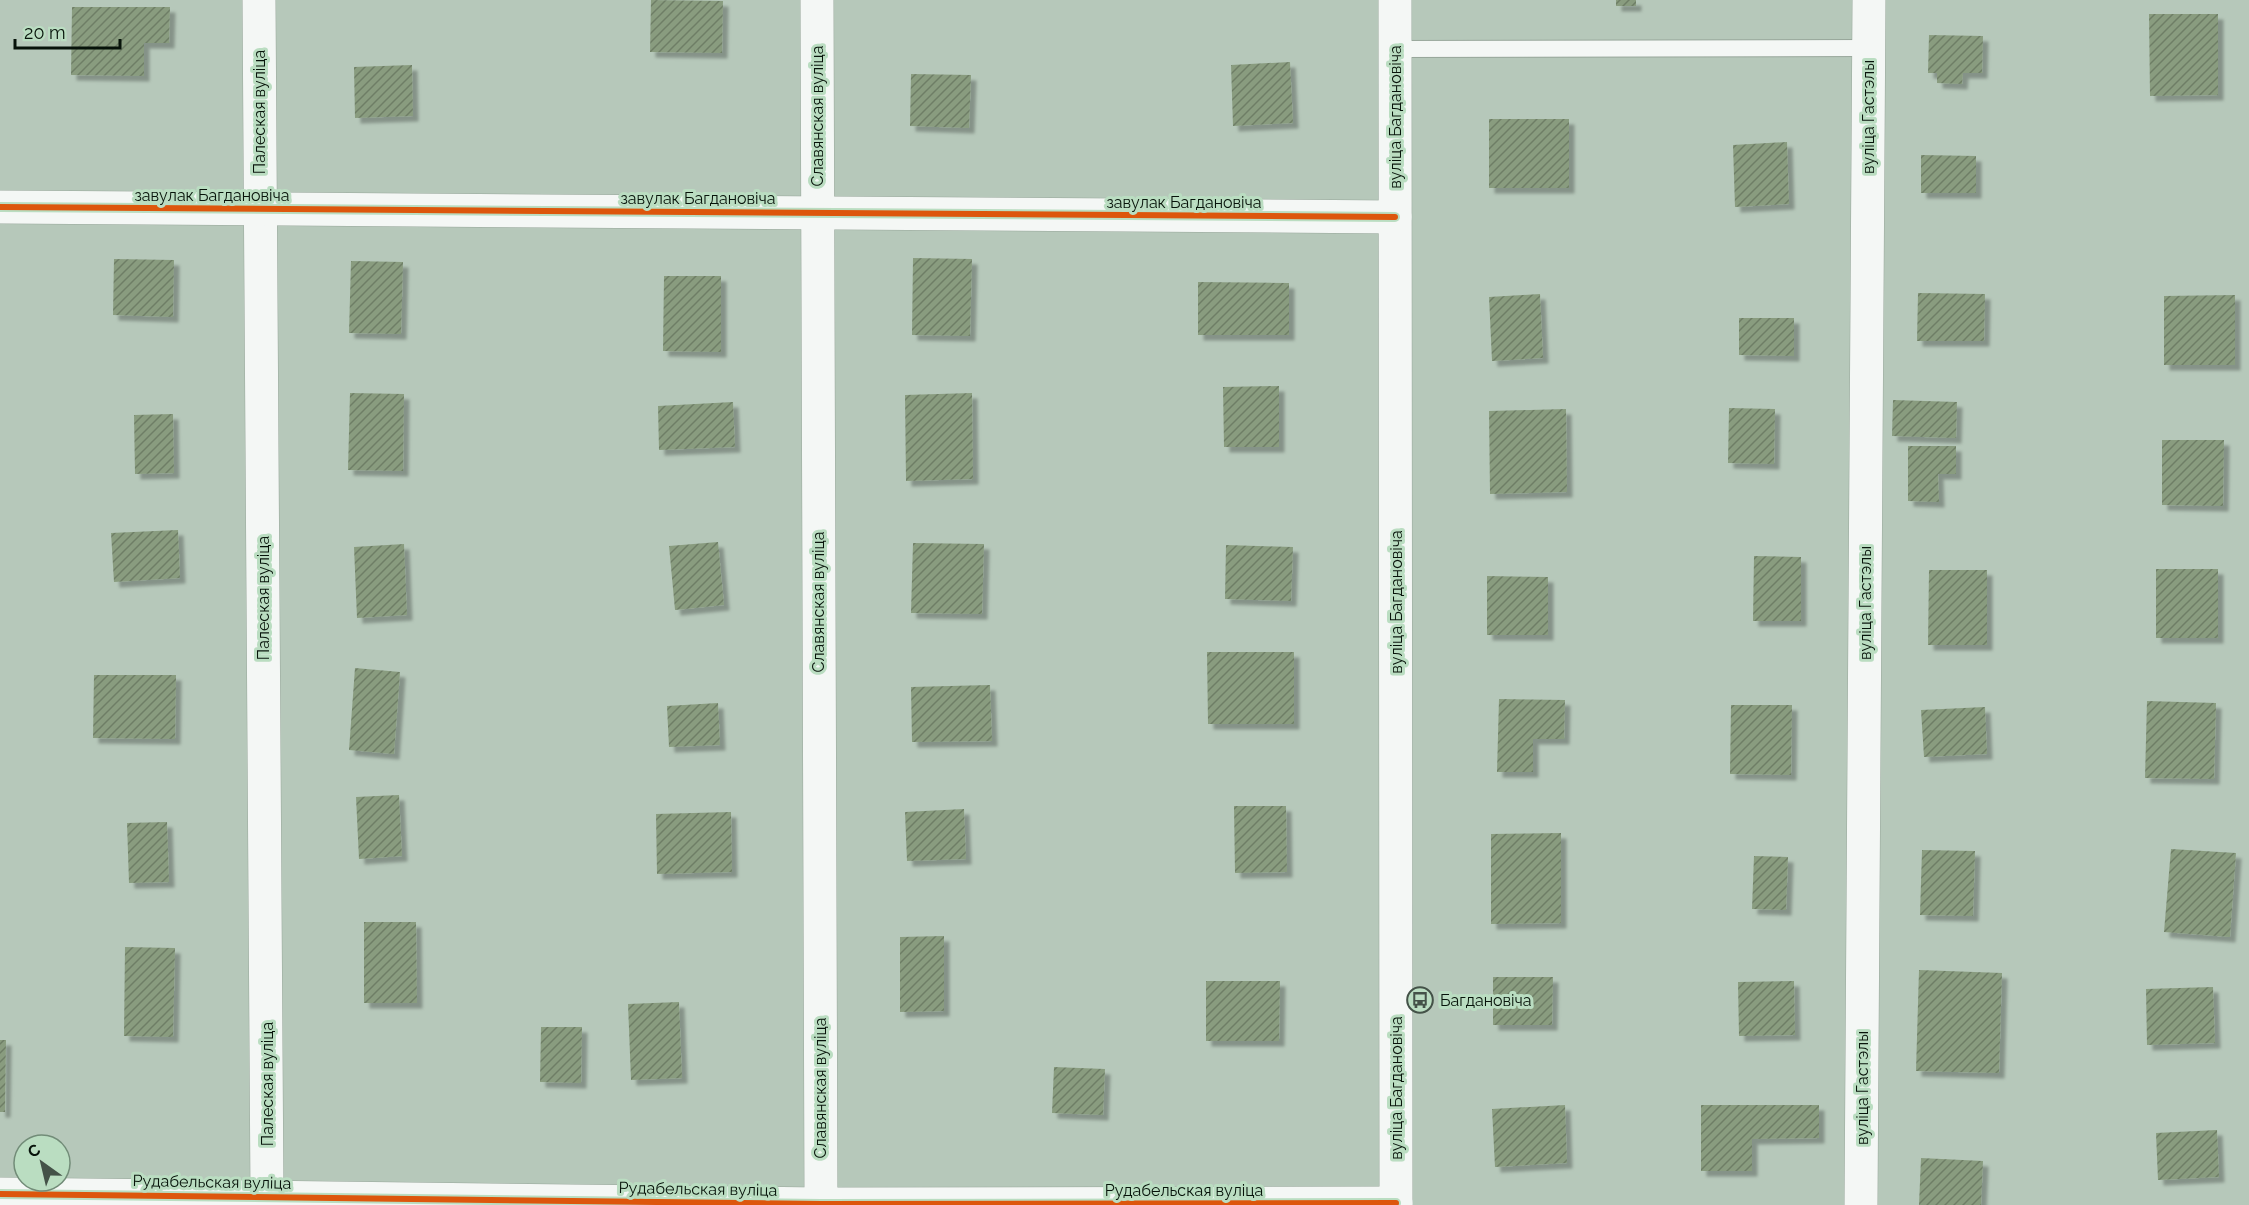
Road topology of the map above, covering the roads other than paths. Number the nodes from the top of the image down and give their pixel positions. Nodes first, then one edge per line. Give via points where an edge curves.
1 (259, 0) edge
2 (817, 0) edge
3 (1395, 0) edge
4 (1869, 0) edge
5 (1869, 48) junction
6 (1395, 49) junction
7 (0, 207) edge
8 (259, 208) junction
9 (816, 213) junction
10 (1395, 217) junction
11 (0, 1194) edge
12 (267, 1196) junction
13 (821, 1204) edge
14 (1396, 1204) edge
15 (1861, 1205) edge

1 - 8 street, Палеская вуліца
2 - 9 street, Славянская вуліца
3 - 6 street, вуліца Багдановіча
4 - 5 street, вуліца Гастэлы
5 - 6 lane
5 - 15 street, вуліца Гастэлы
6 - 10 street, вуліца Багдановіча
7 - 8 street, завулак Багдановіча
8 - 9 street, завулак Багдановіча
8 - 12 street, Палеская вуліца
9 - 10 street, завулак Багдановіча
9 - 13 street, Славянская вуліца
10 - 14 street, вуліца Багдановіча
11 - 12 street, Рудабельская вуліца
12 - 13 street, Рудабельская вуліца
13 - 14 street, Рудабельская вуліца

